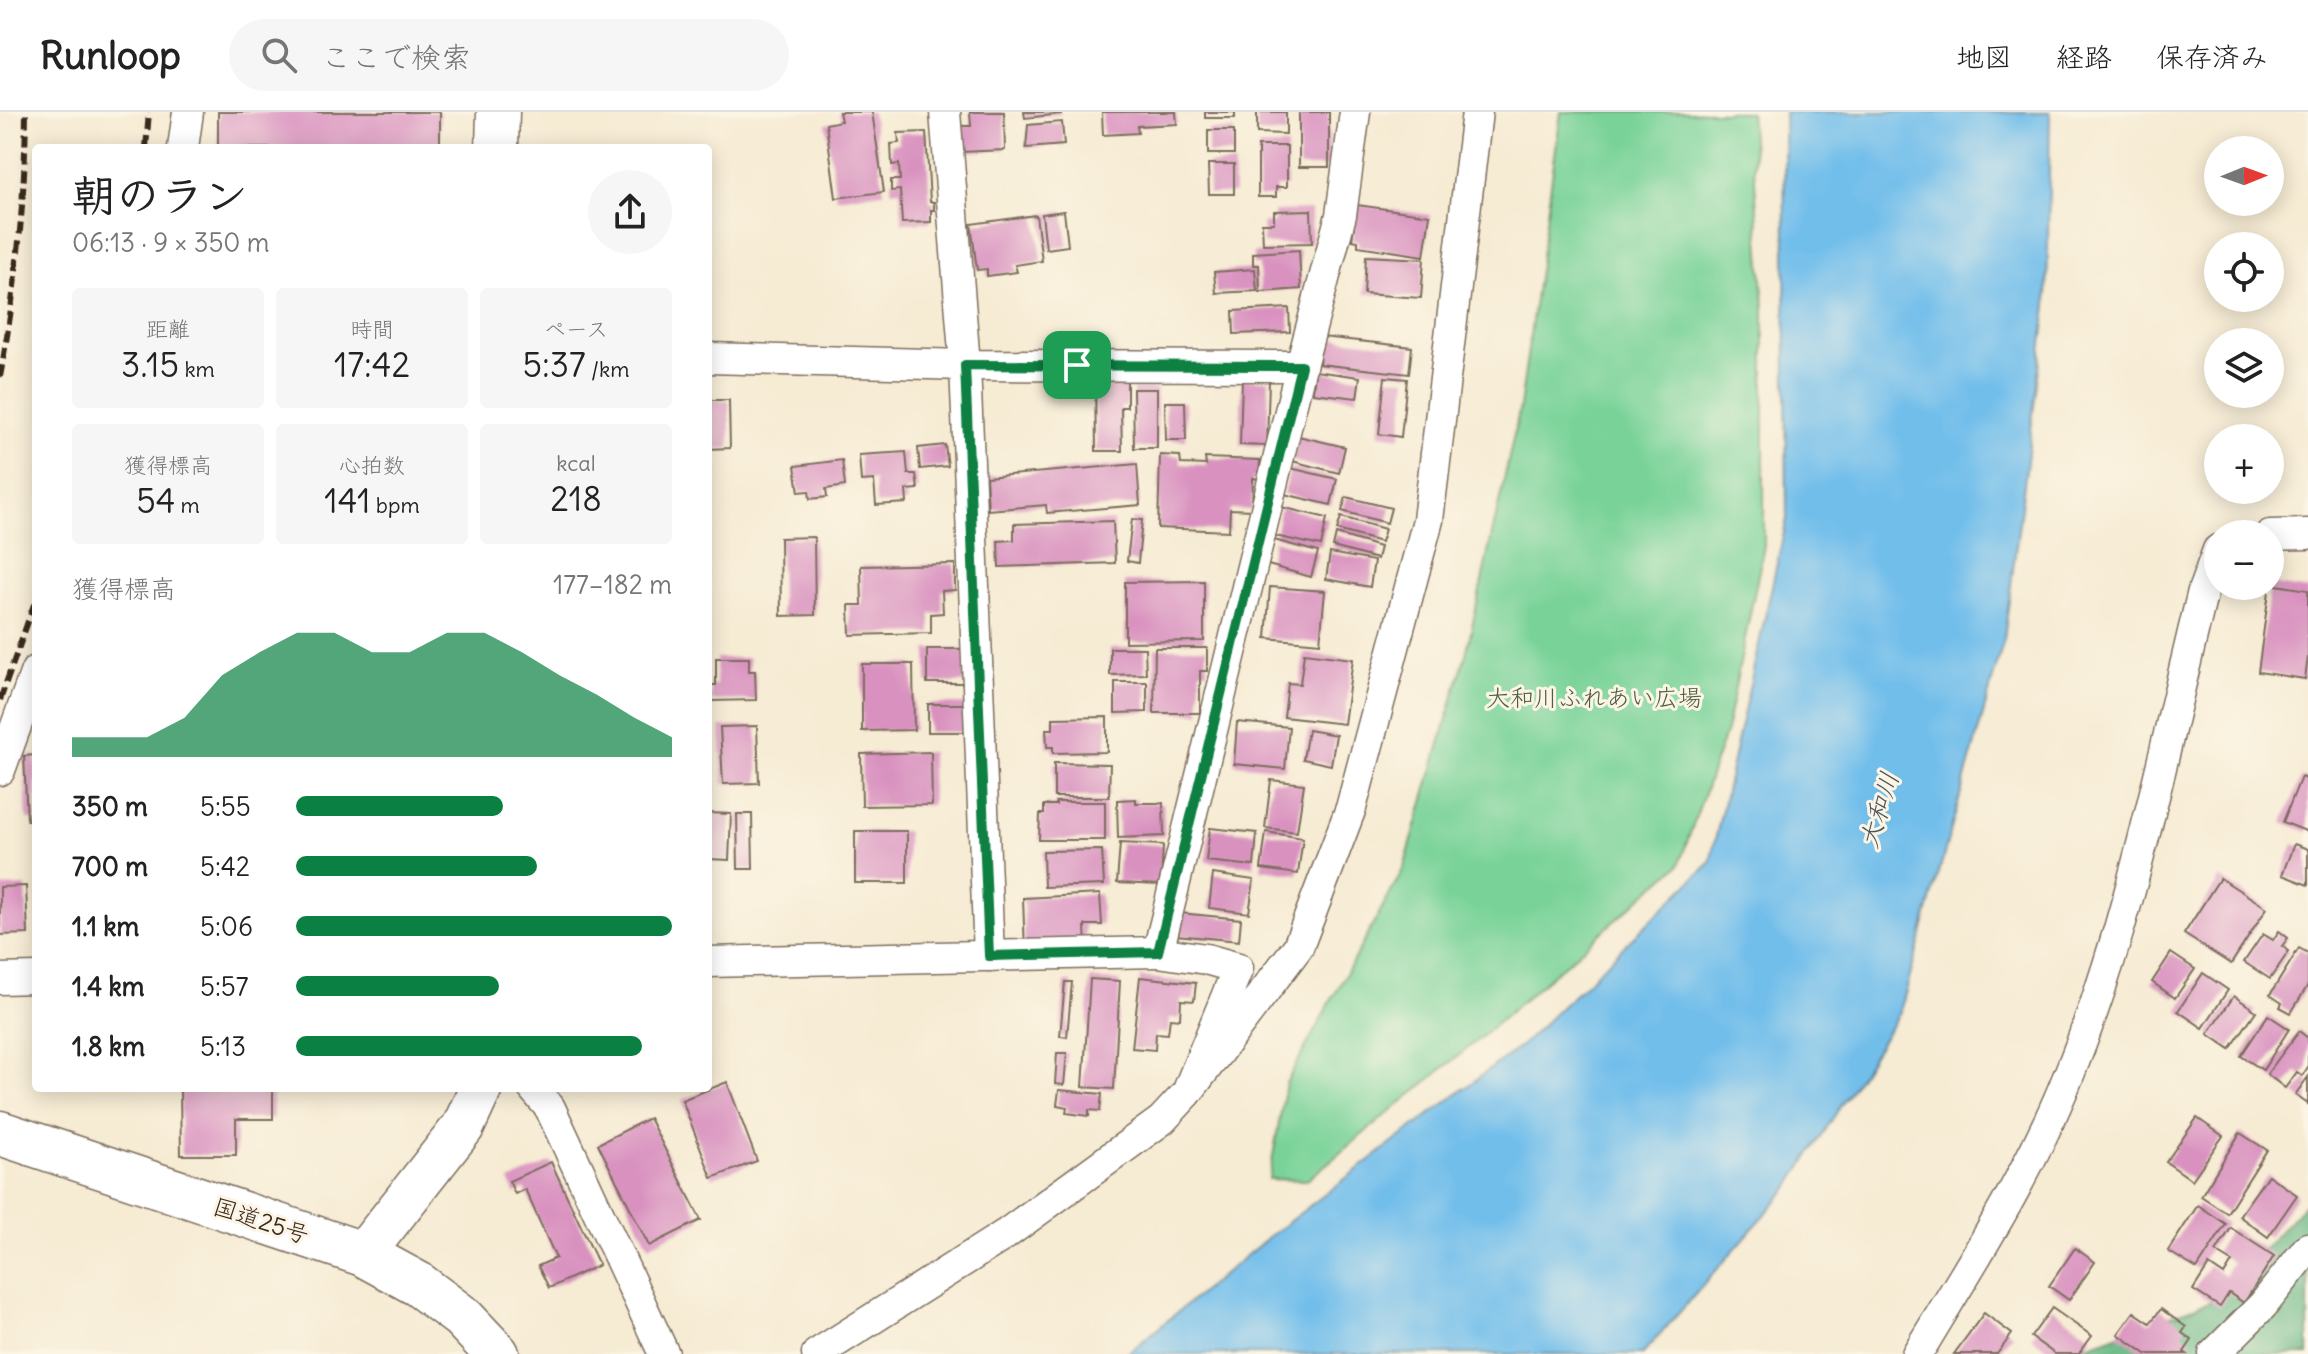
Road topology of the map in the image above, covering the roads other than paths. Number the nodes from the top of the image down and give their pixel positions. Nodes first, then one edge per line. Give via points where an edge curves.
1 (188, 112) edge
2 (498, 112) edge
3 (945, 112) edge
4 (1355, 112) edge
5 (1477, 112) edge
6 (184, 144) edge
7 (497, 144) edge
8 (712, 358) edge
9 (965, 365) junction
10 (1301, 366) junction
11 (2308, 534) edge
12 (2284, 535) edge
13 (2204, 588) edge
14 (32, 682) edge
15 (0, 770) edge
16 (1158, 952) junction
17 (989, 956) junction
18 (712, 962) edge
19 (32, 978) edge
20 (0, 979) edge
21 (479, 1092) edge
22 (536, 1092) edge
23 (1187, 1093) junction
24 (0, 1133) edge
25 (2308, 1248) edge
26 (363, 1254) junction
27 (497, 1354) edge
28 (664, 1354) edge
29 (817, 1354) edge
30 (1917, 1354) edge
31 (2214, 1354) edge

1 - 6 street
2 - 7 main road
3 - 9 street
4 - 10 street via 1341,215
5 - 23 street via 1428,520 1351,808 1298,947
8 - 9 street
9 - 10 street
9 - 17 street
10 - 16 street
11 - 12 street
13 - 30 street via 2115,946 2068,1078 2009,1201
14 - 15 street
16 - 17 street
16 - 23 street via 1238,968
17 - 18 street
19 - 20 street
21 - 26 main road via 463,1127
22 - 28 street via 550,1108
23 - 29 street via 1162,1120 1006,1234
24 - 26 highway, 国道25号
25 - 31 street via 2263,1305
26 - 27 highway, 国道25号 via 418,1284 462,1317

